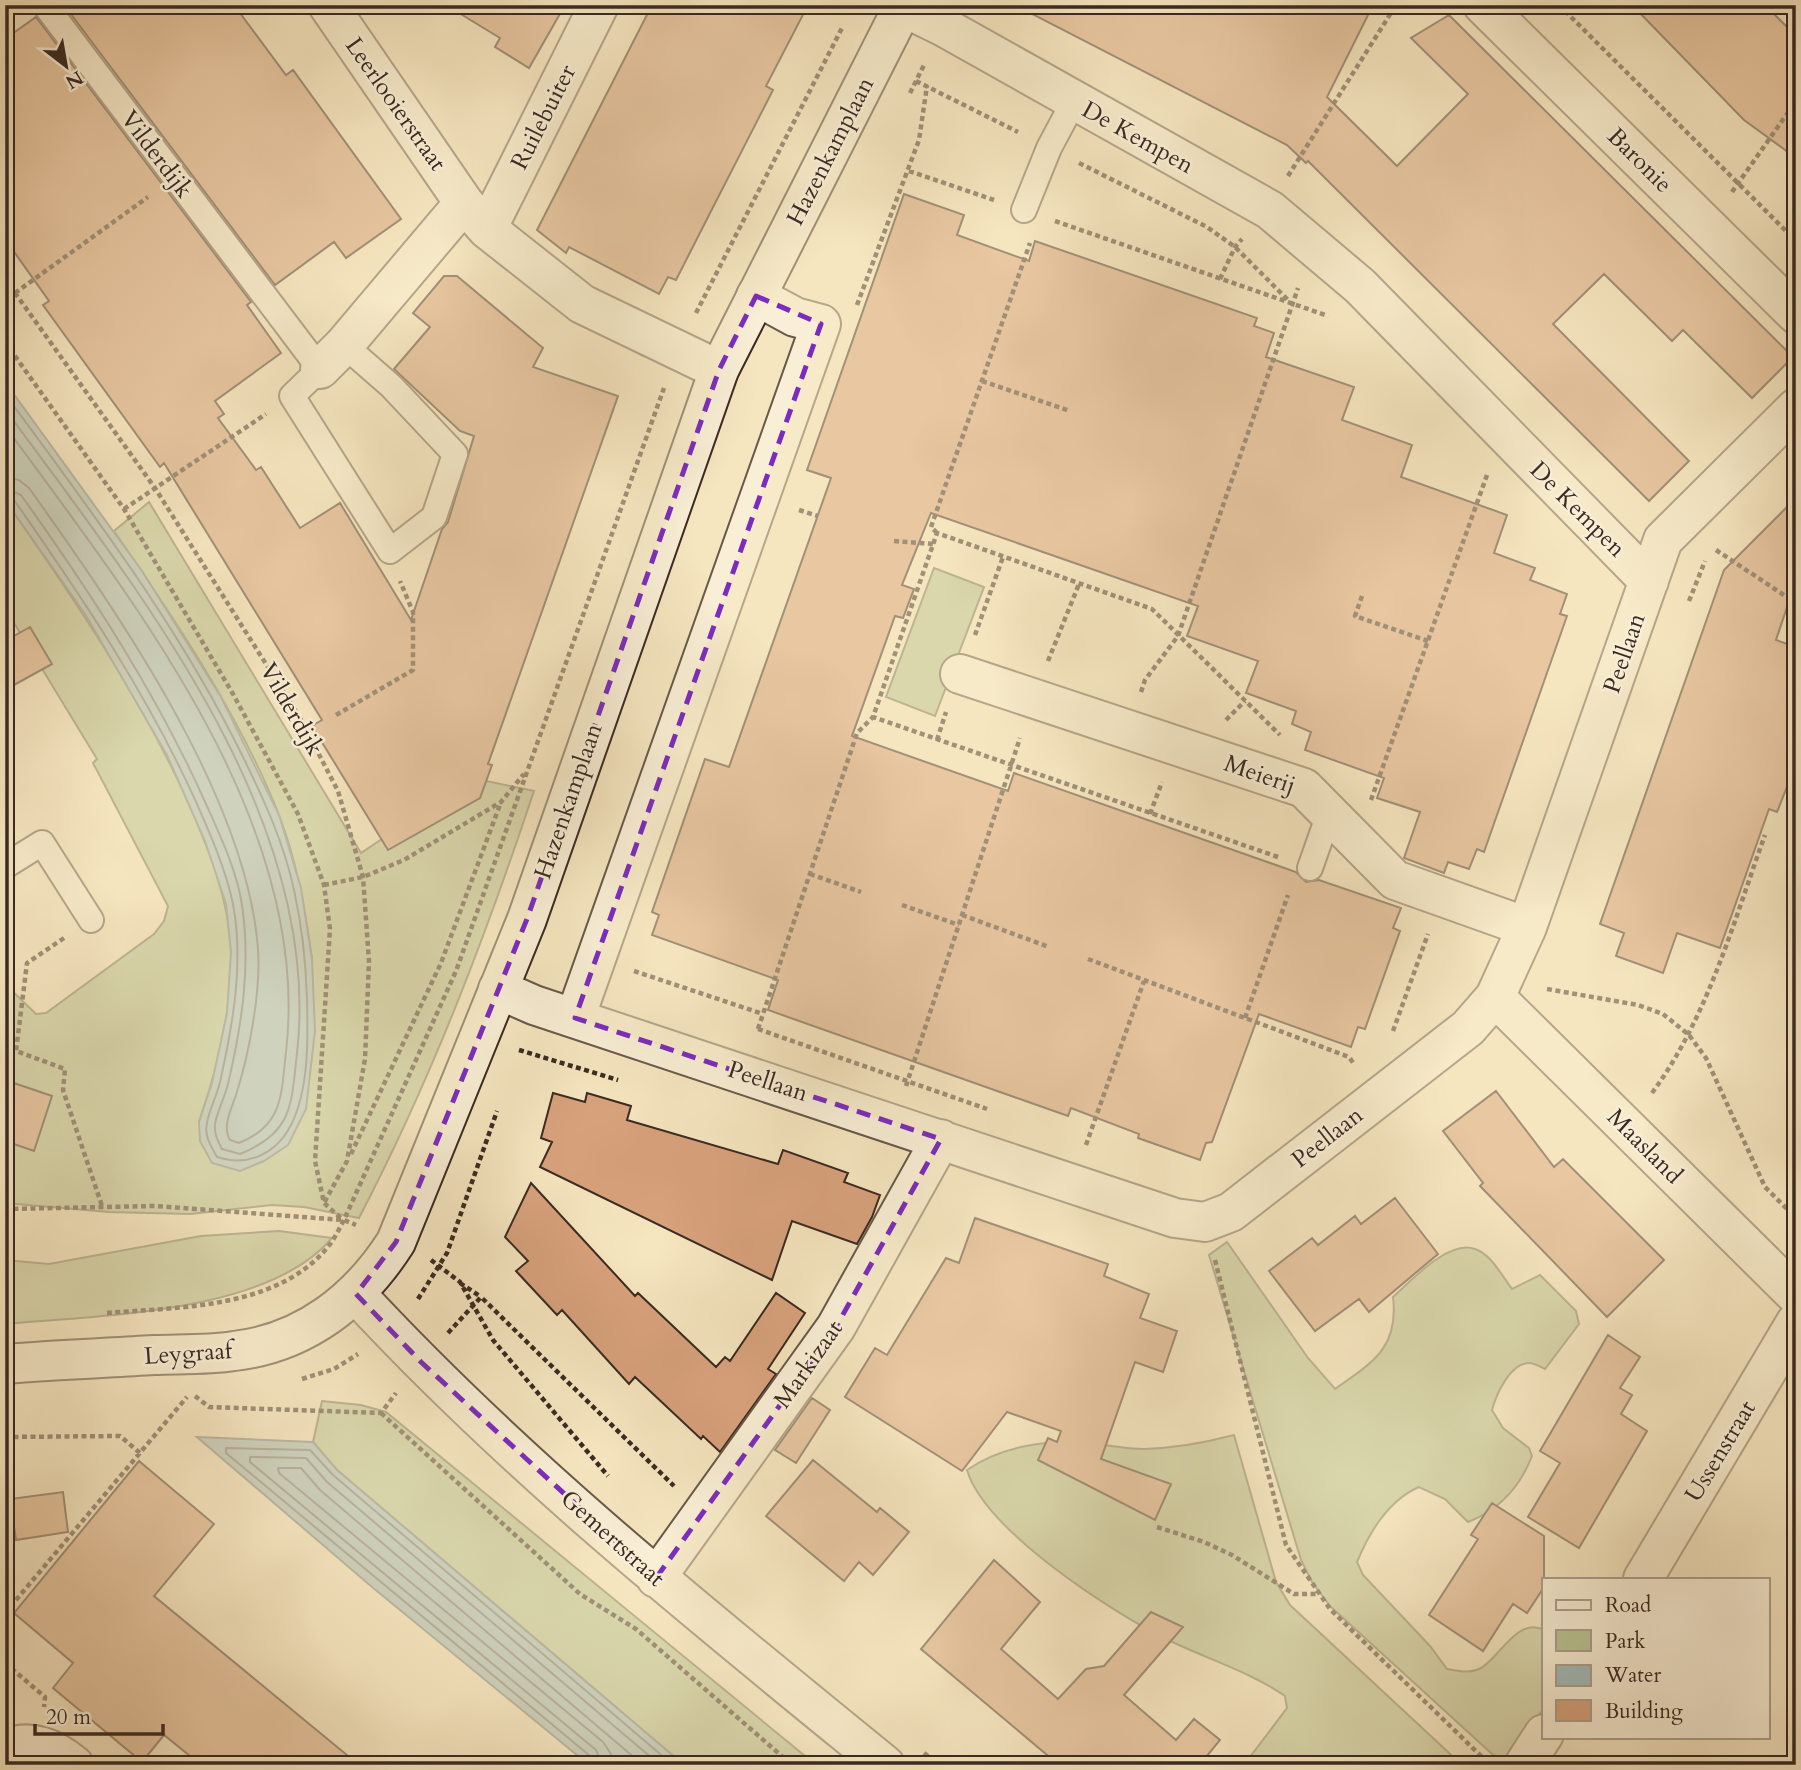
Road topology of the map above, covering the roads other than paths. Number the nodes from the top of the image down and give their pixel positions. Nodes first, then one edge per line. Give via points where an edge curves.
1 (45, 5) edge
2 (328, 5) edge
3 (599, 5) edge
4 (1483, 5) edge
5 (904, 6) edge
6 (1074, 101) junction
7 (1032, 213) road end
8 (476, 216) junction
9 (756, 296) junction
10 (1796, 314) edge
11 (332, 357) junction
12 (719, 370) junction
13 (1796, 408) edge
14 (1650, 581) junction
15 (960, 674) dead end
16 (1329, 814) junction
17 (5, 866) edge
18 (1310, 868) dead end
19 (91, 920) road end
20 (1527, 927) junction
21 (498, 989) junction
22 (1495, 997) junction
23 (575, 1018) junction
24 (941, 1139) junction
25 (356, 1294) junction
26 (1796, 1295) edge
27 (1796, 1322) edge
28 (5, 1364) edge
29 (656, 1578) junction
30 (1644, 1578) edge
31 (1542, 1737) edge
32 (23, 1746) edge
33 (74, 1765) edge
34 (885, 1765) edge
35 (1524, 1765) edge

1 - 11 lane, Vilderdijk via 175,178
2 - 8 street, Leerlooierstraat
3 - 8 street, Ruilebuiter
4 - 10 street, Baronie
5 - 6 street, De Kempen
5 - 9 street, Hazenkamplaan
6 - 7 lane via 1049,148
6 - 14 street, De Kempen via 1270,210 1360,286
8 - 11 street
8 - 12 street, Leerlooierstraat via 582,304
9 - 12 street, Hazenkamplaan
9 - 23 street via 795,317 821,324
11 - 11 lane, Vilderdijk via 391,386 456,454 434,517 390,551 292,396
12 - 21 street, Hazenkamplaan
13 - 14 street, Peellaan via 1663,540
14 - 20 street, Peellaan
15 - 16 street, Meierij via 1304,788
16 - 18 lane
16 - 20 street, Meierij via 1395,880
17 - 19 lane via 42,843
20 - 22 street, Peellaan
21 - 23 street, Peellaan
21 - 25 street, Hazenkamplaan via 396,1242
22 - 24 street, Peellaan via 1468,1028 1231,1212 1204,1241 1175,1218
22 - 26 street, Maasland
23 - 24 street, Peellaan
24 - 29 street, Markizaat via 836,1327
25 - 28 street, Leygraaf via 317,1323 288,1337 236,1351
25 - 29 street, Gemertstraat via 421,1363
27 - 30 street, Ussenstraat
29 - 34 street, Gemertstraat
31 - 35 street
32 - 33 street

